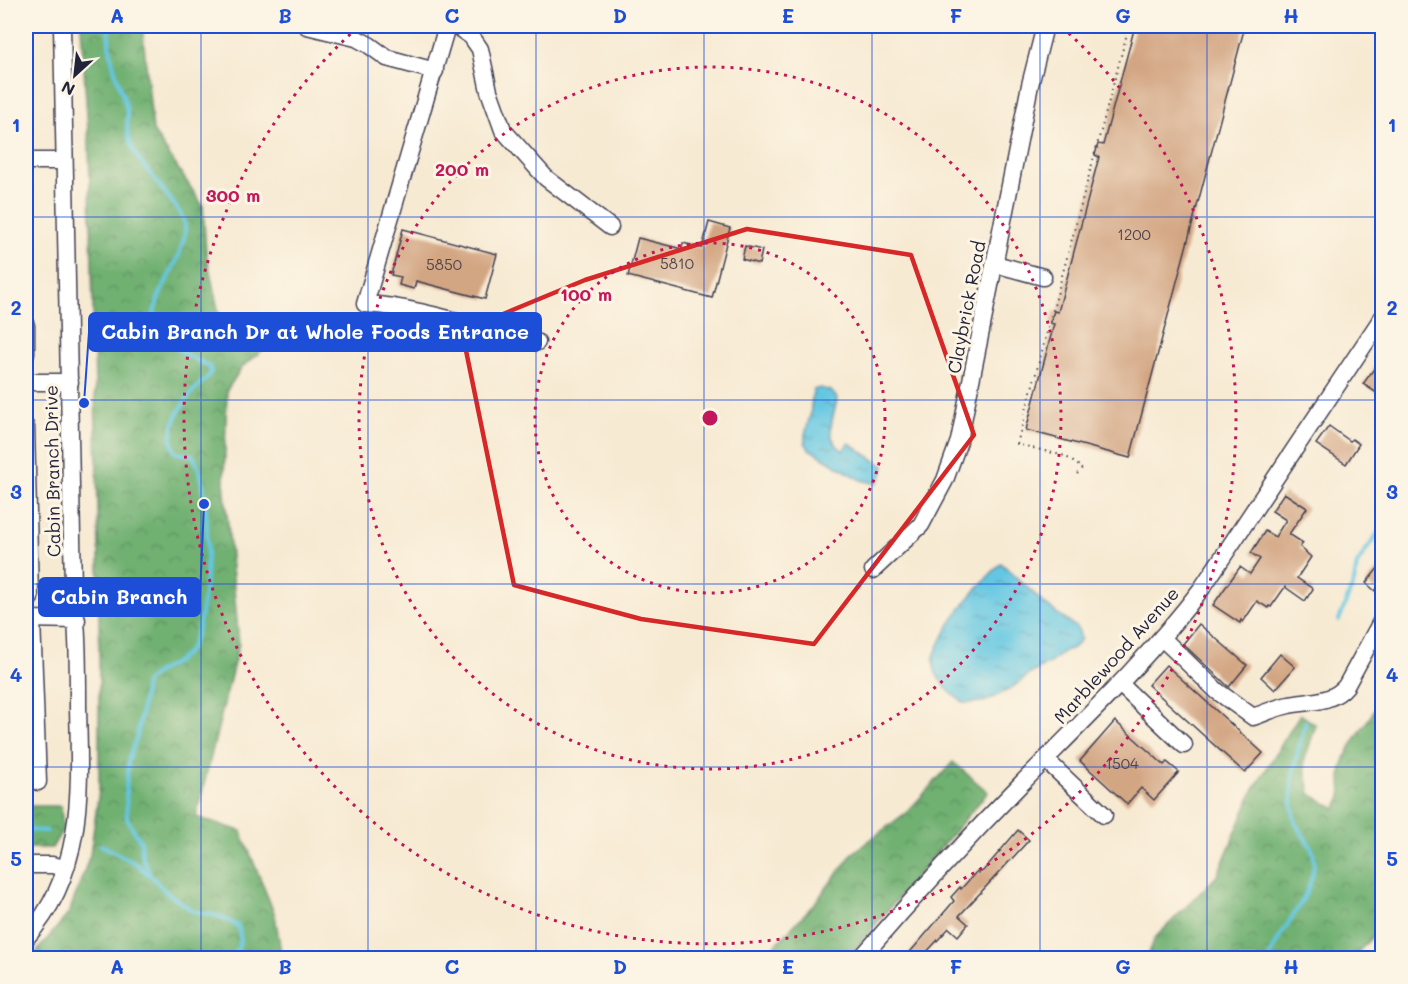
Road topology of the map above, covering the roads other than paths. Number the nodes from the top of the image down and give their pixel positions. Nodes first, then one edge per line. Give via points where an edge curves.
1 (62, 26) edge
2 (307, 26) edge
3 (447, 26) edge
4 (456, 26) edge
5 (1045, 26) edge
6 (435, 71) junction
7 (26, 161) edge
8 (64, 161) junction
9 (610, 227) dead end
10 (995, 264) junction
11 (1043, 277) dead end
12 (1383, 318) edge
13 (26, 325) edge
14 (537, 342) dead end
15 (26, 353) edge
16 (26, 382) edge
17 (70, 382) junction
18 (26, 427) edge
19 (26, 474) edge
20 (873, 570) dead end
21 (30, 598) dead end
22 (29, 619) edge
23 (77, 620) junction
24 (1383, 620) edge
25 (1162, 638) junction
26 (1120, 684) junction
27 (1184, 745) dead end
28 (1046, 760) junction
29 (38, 782) dead end
30 (1104, 815) dead end
31 (26, 865) edge
32 (65, 868) junction
33 (26, 939) edge
34 (861, 958) edge

1 - 8 street, Cabin Branch Drive
2 - 6 street via 356,38 387,58
3 - 6 street
4 - 9 street via 471,36 480,49 503,130 546,178
5 - 10 street, Claybrick Road
6 - 14 street via 365,303 395,305
7 - 8 street
8 - 17 street, Cabin Branch Drive
10 - 11 street
10 - 20 street, Claybrick Road via 959,441 945,480 921,525
12 - 25 street, Marblewood Avenue via 1202,588
13 - 15 street
16 - 17 street
17 - 23 street, Cabin Branch Drive via 73,588
18 - 19 street
19 - 21 street
22 - 23 street
22 - 29 street
23 - 32 street, Cabin Branch Drive via 79,794 76,828
24 - 25 street via 1339,694 1253,717 1217,691
25 - 26 street, Marblewood Avenue
26 - 27 street
26 - 28 street, Marblewood Avenue
28 - 30 street
28 - 34 street, Marblewood Avenue via 946,861
31 - 32 street
32 - 33 street, Cabin Branch Drive via 40,920

